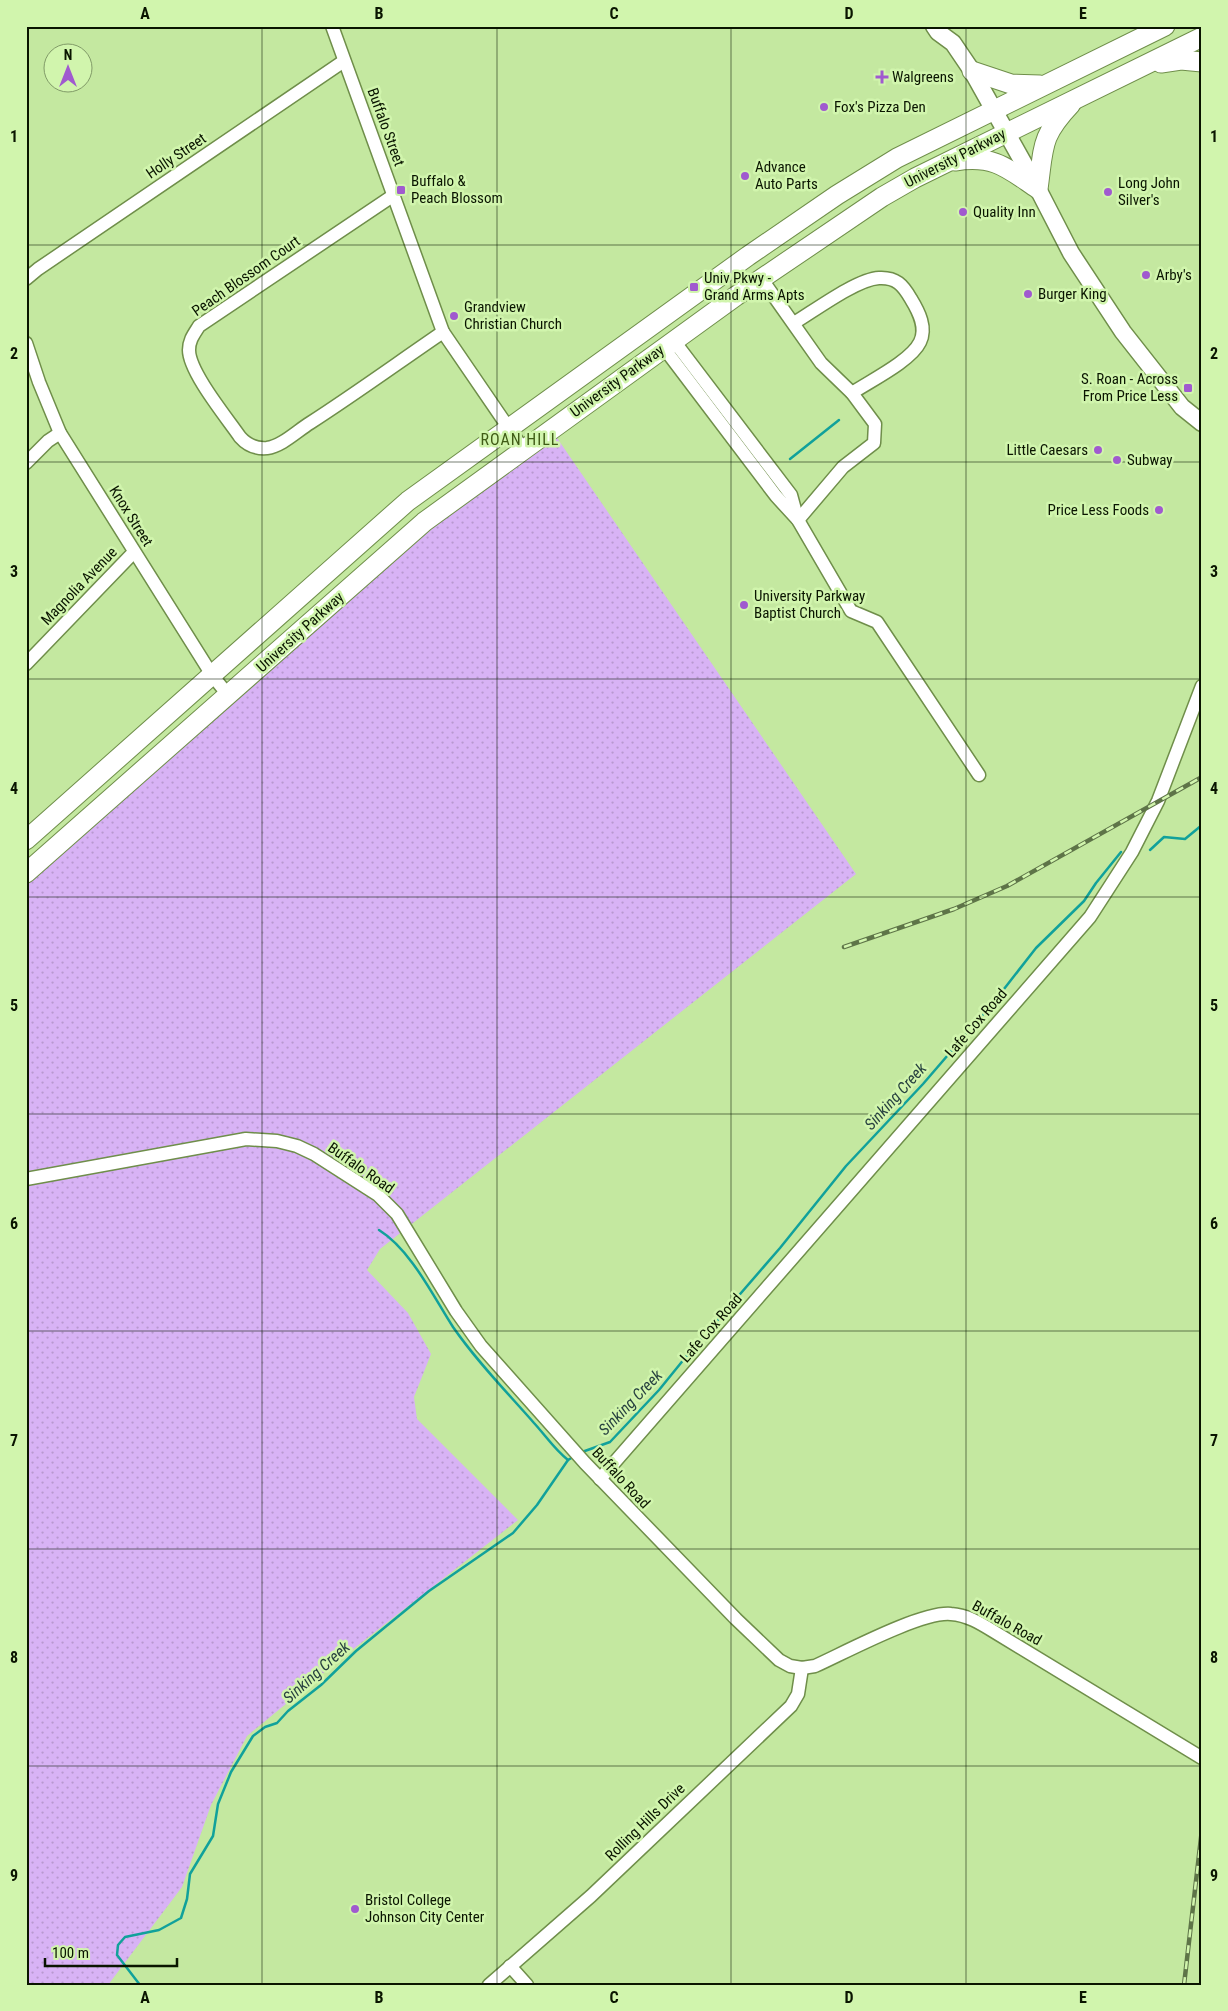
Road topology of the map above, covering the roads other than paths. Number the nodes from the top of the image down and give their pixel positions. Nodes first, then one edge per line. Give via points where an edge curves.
1 (332, 26) edge
2 (934, 26) edge
3 (949, 26) edge
4 (1165, 26) edge
5 (1202, 37) edge
6 (953, 44) junction
7 (344, 61) junction
8 (1202, 62) edge
9 (1140, 67) junction
10 (972, 71) junction
11 (1046, 84) junction
12 (1077, 98) junction
13 (994, 109) junction
14 (1007, 131) junction
15 (943, 163) junction
16 (1038, 189) junction
17 (394, 195) junction
18 (748, 256) junction
19 (762, 278) junction
20 (26, 279) edge
21 (794, 323) junction
22 (443, 332) junction
23 (26, 343) edge
24 (668, 344) junction
25 (616, 351) junction
26 (631, 371) junction
27 (852, 393) junction
28 (1202, 423) edge
29 (510, 427) junction
30 (60, 433) junction
31 (524, 449) junction
32 (26, 463) edge
33 (798, 520) junction
34 (356, 548) junction
35 (134, 552) junction
36 (372, 568) junction
37 (26, 664) edge
38 (212, 675) junction
39 (1202, 686) edge
40 (228, 695) junction
41 (979, 775) dead end
42 (33, 834) edge
43 (55, 848) junction
44 (26, 873) edge
45 (26, 1179) edge
46 (600, 1479) junction
47 (802, 1668) junction
48 (1202, 1758) edge
49 (510, 1966) junction
50 (489, 1985) edge
51 (527, 1985) edge

1 - 7 street, Buffalo Street
2 - 6 main road
3 - 6 main road
4 - 11 highway, University Parkway
5 - 9 highway, University Parkway
6 - 10 main road
7 - 17 street, Buffalo Street
7 - 20 street, Holly Street
8 - 9 highway via 1181,60
9 - 12 highway, University Parkway
10 - 11 highway via 1011,84
10 - 13 main road
11 - 13 highway, University Parkway
12 - 14 highway, University Parkway
12 - 16 highway via 1047,135
13 - 14 main road
13 - 18 highway, University Parkway via 890,162
14 - 15 highway, University Parkway
14 - 16 main road
15 - 16 highway via 975,158 995,162
15 - 19 highway, University Parkway via 882,197
16 - 28 main road via 1071,253 1123,332 1182,407
17 - 22 street, Buffalo Street
17 - 22 street, Peach Blossom Court via 199,326 190,343 191,363 246,444 268,448 332,409
18 - 19 highway
18 - 25 highway, University Parkway
19 - 21 street
19 - 24 highway, University Parkway
21 - 27 street via 821,363
21 - 27 street via 861,282 894,279 906,289 920,314 920,342 906,359
22 - 29 street, Buffalo Street
23 - 30 street, Knox Street
24 - 26 highway, University Parkway
24 - 33 street via 776,496
25 - 26 highway
25 - 29 highway, University Parkway
26 - 31 highway, University Parkway
27 - 33 street via 875,424 874,443 843,467
29 - 31 street, Buffalo Street
29 - 34 highway, University Parkway via 408,501
30 - 32 street
30 - 35 street, Knox Street
31 - 36 highway, University Parkway via 424,522
33 - 41 street via 851,611 877,622
34 - 36 highway
34 - 38 highway, University Parkway
35 - 37 street, Magnolia Avenue
35 - 38 street, Knox Street
36 - 40 highway, University Parkway
38 - 40 street, Knox Street
38 - 42 highway, University Parkway
39 - 46 street, Lafe Cox Road via 1158,801 1132,852 1090,917
40 - 43 highway, University Parkway
42 - 43 highway
43 - 44 highway, University Parkway
45 - 46 street, Buffalo Road via 246,1139 277,1141 314,1154 367,1187 397,1214 481,1346
46 - 47 street, Buffalo Road via 767,1649 790,1666
47 - 48 street, Buffalo Road via 815,1666 923,1618 960,1615 994,1631
47 - 49 street, Rolling Hills Drive via 798,1694 791,1706 591,1896
49 - 50 street, Rolling Hills Drive
49 - 51 street

